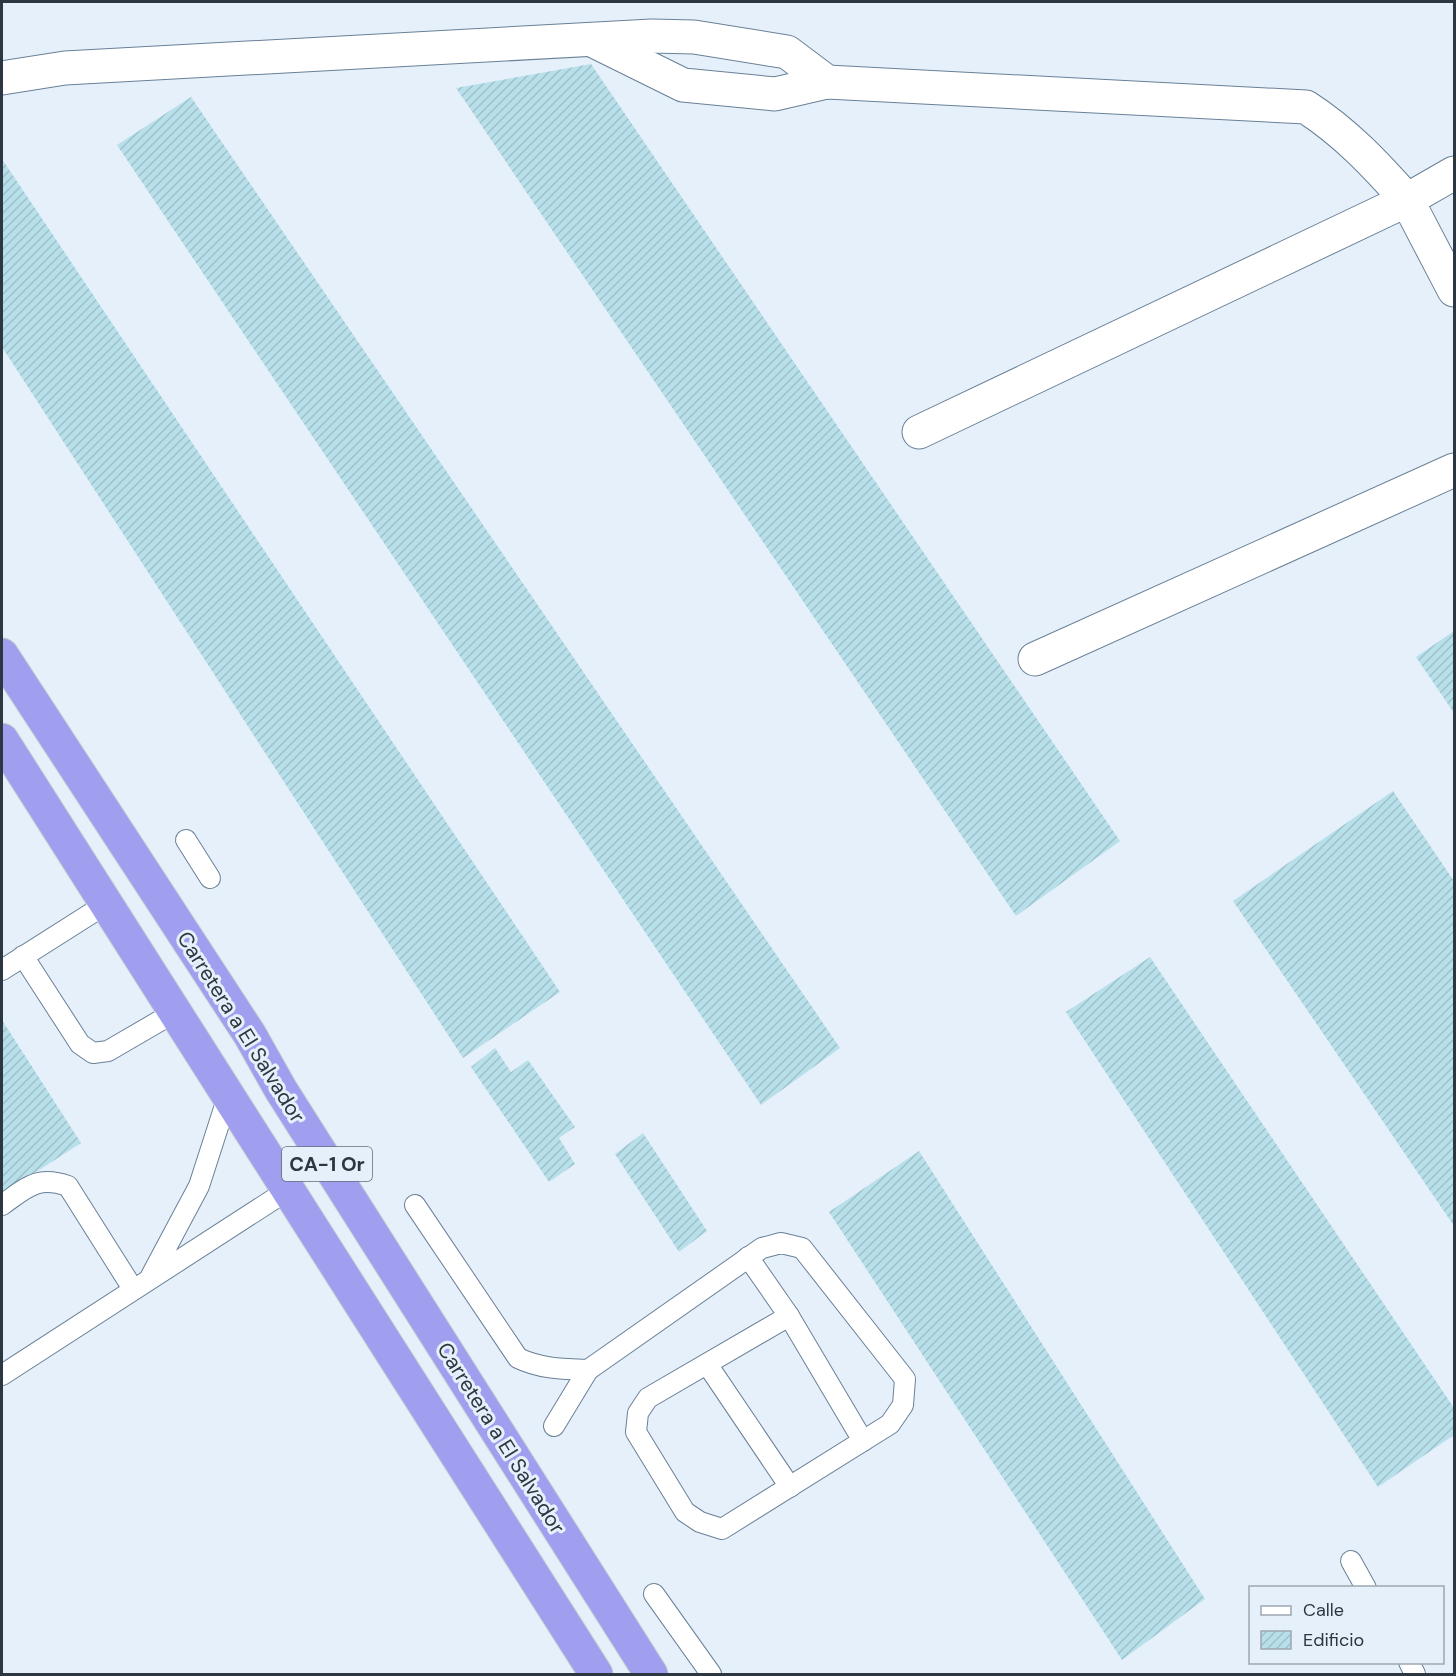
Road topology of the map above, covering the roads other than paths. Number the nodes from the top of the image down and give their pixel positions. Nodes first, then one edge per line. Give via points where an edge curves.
1 (594, 41) junction
2 (2, 78) edge
3 (827, 82) junction
4 (1455, 173) edge
5 (1407, 200) junction
6 (1455, 290) edge
7 (919, 432) dead end
8 (1455, 470) edge
9 (2, 655) edge
10 (1035, 659) dead end
11 (2, 740) edge
12 (186, 840) dead end
13 (210, 878) dead end
14 (106, 904) junction
15 (23, 956) junction
16 (2, 970) edge
17 (175, 1012) junction
18 (228, 1096) junction
19 (288, 1190) junction
20 (2, 1205) edge
21 (415, 1205) dead end
22 (748, 1257) junction
23 (150, 1278) junction
24 (133, 1289) junction
25 (789, 1316) junction
26 (707, 1364) junction
27 (588, 1370) junction
28 (2, 1375) edge
29 (554, 1426) dead end
30 (863, 1441) junction
31 (790, 1487) junction
32 (1351, 1562) dead end
33 (1365, 1586) edge
34 (654, 1594) dead end
35 (596, 1674) edge
36 (651, 1674) edge
37 (711, 1674) edge

1 - 2 street via 65,68
1 - 3 street via 694,37 787,52
1 - 3 street via 683,85 776,94
3 - 5 street via 1306,107 1356,144
4 - 5 street
5 - 6 street
5 - 7 street
8 - 10 street
9 - 36 highway, Carretera a El Salvador / CA-1 Or via 250,1035 287,1100
11 - 14 highway, CA-1 Or
12 - 13 lane
14 - 15 lane
14 - 17 highway, CA-1 Or
15 - 16 lane
15 - 17 lane via 80,1044 93,1053 108,1051
17 - 18 highway, CA-1 Or
18 - 19 highway, CA-1 Or
18 - 23 lane via 199,1186
19 - 23 lane
19 - 35 highway, CA-1 Or
20 - 24 lane via 31,1185 51,1180 68,1186
21 - 27 lane via 518,1358 550,1369
22 - 25 lane
22 - 27 lane
22 - 30 lane via 762,1248 782,1244 802,1248 905,1379 903,1405 897,1415
23 - 24 lane
24 - 28 lane
25 - 26 lane
25 - 30 lane
26 - 31 lane
26 - 31 lane via 648,1398 638,1413 636,1432 685,1512 722,1529
27 - 29 lane
30 - 31 lane
32 - 33 lane
34 - 37 lane

